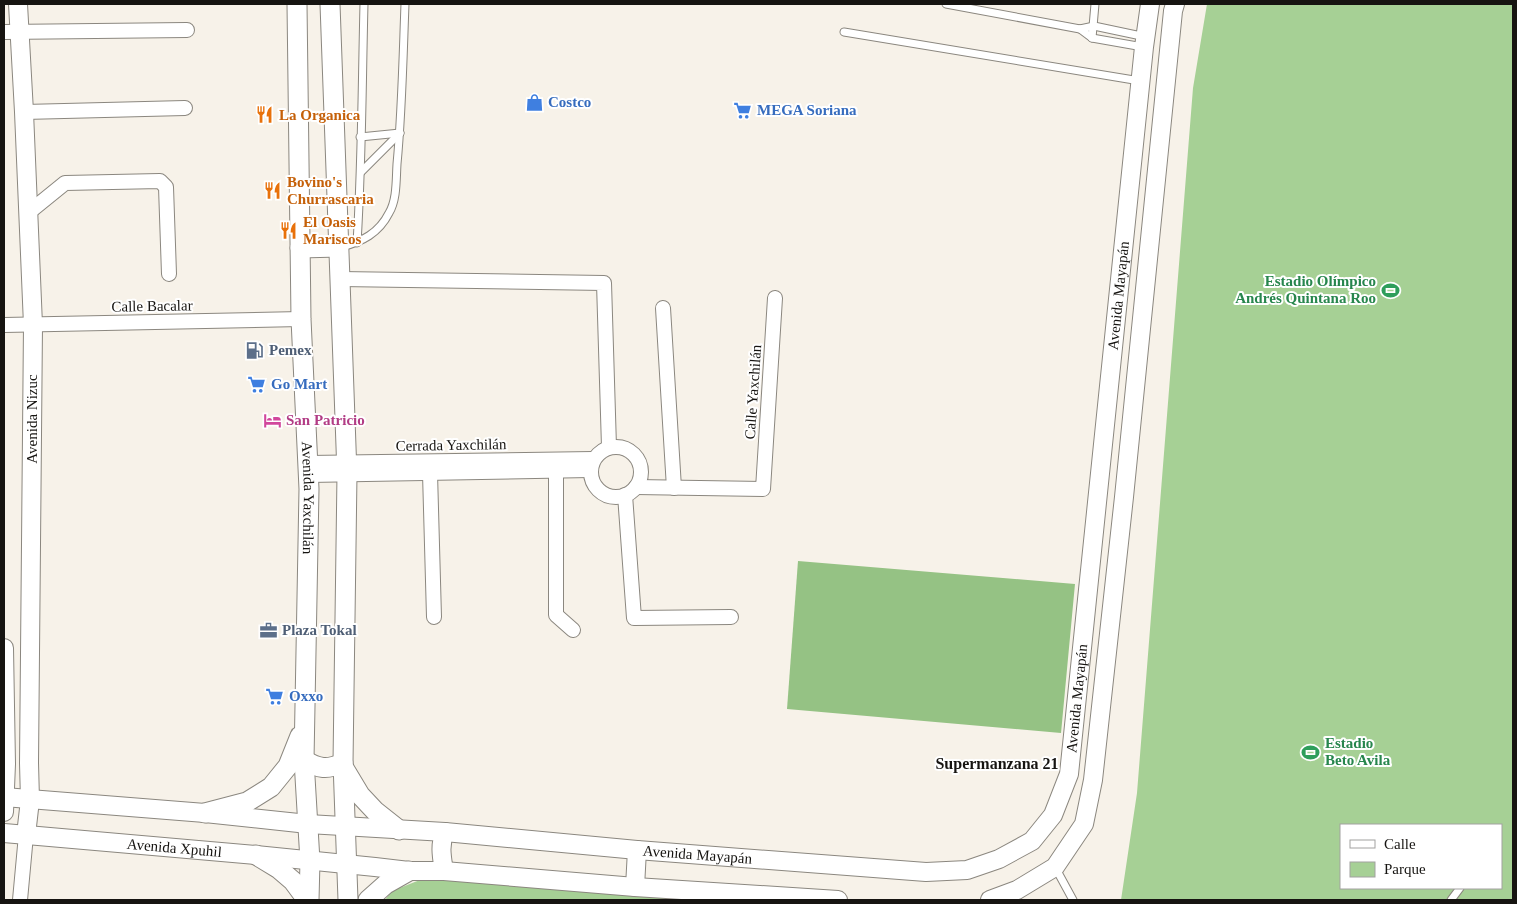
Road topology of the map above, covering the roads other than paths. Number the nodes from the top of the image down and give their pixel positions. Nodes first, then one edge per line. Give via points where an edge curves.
1 (18, 4) edge
2 (297, 4) edge
3 (330, 4) edge
4 (364, 4) edge
5 (406, 4) edge
6 (946, 4) edge
7 (1095, 4) edge
8 (1150, 4) edge
9 (1175, 4) edge
10 (1094, 26) junction
11 (187, 30) dead end
12 (1080, 30) junction
13 (21, 32) edge
14 (844, 32) dead end
15 (1092, 38) junction
16 (1145, 42) junction
17 (1142, 81) junction
18 (185, 108) dead end
19 (32, 111) junction
20 (400, 133) junction
21 (360, 137) junction
22 (361, 172) junction
23 (28, 214) junction
24 (348, 245) junction
25 (300, 248) junction
26 (169, 274) dead end
27 (340, 279) junction
28 (775, 298) dead end
29 (663, 308) dead end
30 (301, 319) junction
31 (4, 325) edge
32 (33, 325) junction
33 (1109, 388) junction
34 (1134, 390) junction
35 (609, 447) junction
36 (592, 465) junction
37 (346, 468) junction
38 (308, 469) junction
39 (556, 470) junction
40 (430, 473) junction
41 (674, 488) junction
42 (630, 491) junction
43 (434, 617) dead end
44 (731, 617) dead end
45 (573, 630) dead end
46 (4, 648) edge
47 (305, 726) junction
48 (304, 760) junction
49 (343, 766) junction
50 (30, 800) junction
51 (4, 802) edge
52 (205, 813) junction
53 (308, 824) junction
54 (346, 826) junction
55 (398, 830) junction
56 (445, 832) junction
57 (4, 833) edge
58 (26, 839) junction
59 (4, 841) edge
60 (637, 850) junction
61 (256, 855) junction
62 (310, 861) junction
63 (346, 864) junction
64 (1055, 867) junction
65 (409, 871) junction
66 (444, 871) junction
67 (635, 887) junction
68 (1459, 889) edge
69 (20, 900) edge
70 (308, 900) edge
71 (348, 900) edge
72 (368, 900) edge
73 (838, 900) edge
74 (990, 900) edge
75 (1072, 900) edge
76 (1451, 900) edge

1 - 13 street, Avenida Nizuc
2 - 25 main road, Avenida Yaxchilán
3 - 24 main road
4 - 21 lane
5 - 20 lane
6 - 12 lane
7 - 10 lane
8 - 16 street, Avenida Mayapán
9 - 34 street, Avenida Mayapán
10 - 12 lane
10 - 15 lane
10 - 16 lane
11 - 13 street
12 - 15 lane
13 - 19 street, Avenida Nizuc
14 - 17 lane
15 - 16 lane
16 - 17 street, Avenida Mayapán
17 - 33 street, Avenida Mayapán
18 - 19 street
19 - 23 street, Avenida Nizuc
20 - 21 lane
20 - 22 lane
20 - 24 lane via 390,213 369,237
21 - 22 lane
22 - 24 lane
23 - 26 street via 65,183 160,181 166,187
23 - 32 street, Avenida Nizuc
24 - 25 main road
24 - 27 main road
25 - 30 main road, Avenida Yaxchilán
27 - 35 street via 604,283
27 - 37 main road
28 - 41 street, Calle Yaxchilán via 763,489
29 - 41 street
30 - 32 street, Calle Bacalar
30 - 38 main road, Avenida Yaxchilán
31 - 32 street, Calle Bacalar
32 - 50 street, Avenida Nizuc
33 - 34 street
33 - 60 street, Avenida Mayapán via 1069,774 1053,816 1032,841 999,859 967,870 926,872
34 - 64 street, Avenida Mayapán via 1093,780 1084,824
35 - 36 street via 600,452
35 - 42 street via 622,447 633,453 640,463 641,476
36 - 37 street, Cerrada Yaxchilán
36 - 39 street, Cerrada Yaxchilán
36 - 42 street via 592,480 605,495 615,497
37 - 38 street, Cerrada Yaxchilán
37 - 40 street, Cerrada Yaxchilán
37 - 49 main road
38 - 47 main road, Avenida Yaxchilán
39 - 40 street, Cerrada Yaxchilán
39 - 45 street via 556,615
40 - 43 street
41 - 42 street
42 - 44 street via 634,618
46 - 51 street
47 - 48 main road, Avenida Yaxchilán
47 - 52 main road via 288,766 271,787 247,802
48 - 49 main road via 323,768
48 - 53 main road, Avenida Yaxchilán
49 - 54 main road
49 - 55 main road via 360,795
50 - 51 street
50 - 52 street
50 - 58 street, Avenida Nizuc
52 - 53 street
53 - 54 street
53 - 62 main road, Avenida Yaxchilán
54 - 55 street, Avenida Mayapán
54 - 63 main road
55 - 56 street, Avenida Mayapán
56 - 60 street, Avenida Mayapán
56 - 66 street via 441,849
57 - 58 street, Avenida Xpuhil
58 - 59 street
58 - 61 street, Avenida Xpuhil
58 - 69 street
60 - 67 street
61 - 62 street, Avenida Xpuhil
61 - 70 main road via 294,881
62 - 63 street, Avenida Xpuhil
62 - 70 main road, Avenida Yaxchilán
63 - 65 street
63 - 71 main road
64 - 74 street, Avenida Mayapán via 1019,893
64 - 75 lane
65 - 66 street
65 - 72 main road via 386,884
66 - 67 street
67 - 73 street
68 - 76 lane

